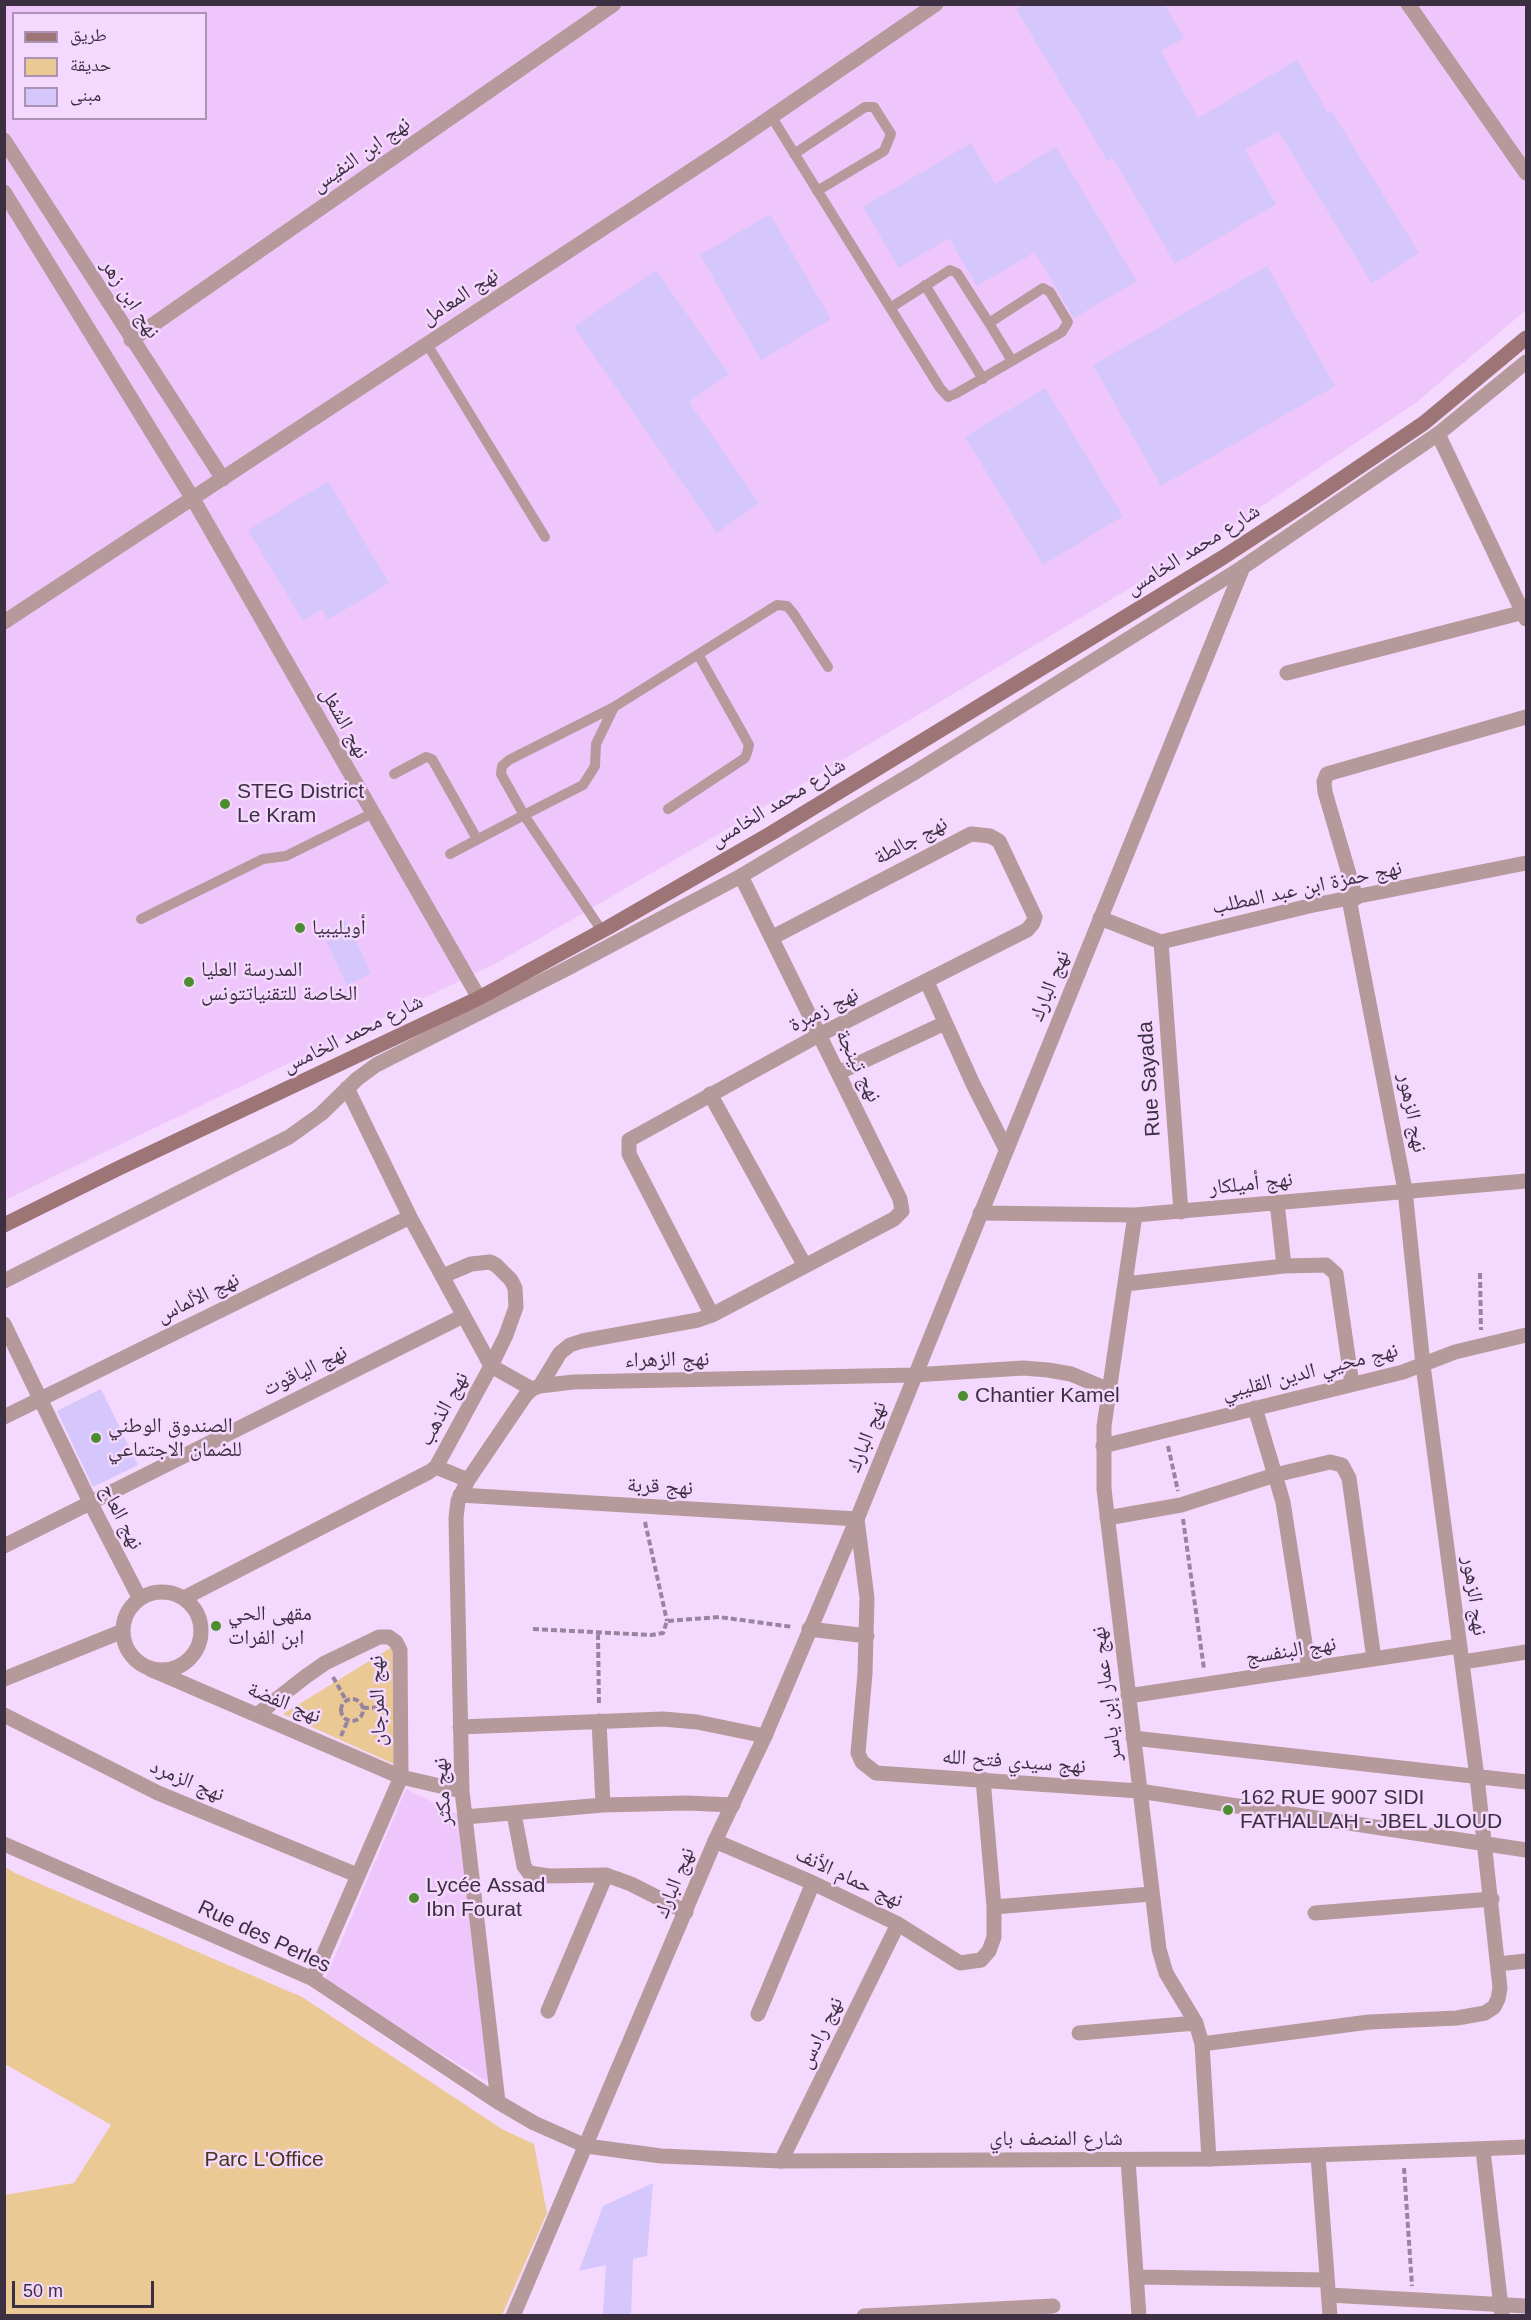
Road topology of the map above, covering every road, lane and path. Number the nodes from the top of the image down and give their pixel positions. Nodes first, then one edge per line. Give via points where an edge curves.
1 (614, 4) edge
2 (936, 4) edge
3 (1407, 4) edge
4 (771, 116) junction
5 (4, 140) edge
6 (794, 154) junction
7 (1527, 173) edge
8 (817, 190) junction
9 (4, 192) edge
10 (925, 285) junction
11 (890, 308) junction
12 (988, 323) junction
13 (1527, 338) edge
14 (131, 340) junction
15 (427, 344) junction
16 (1012, 361) junction
17 (1527, 362) edge
18 (983, 379) junction
19 (1438, 434) junction
20 (223, 478) junction
21 (193, 499) junction
22 (545, 537) dead end
23 (1243, 567) junction
24 (1522, 595) edge
25 (1525, 615) edge
26 (4, 622) edge
27 (699, 656) junction
28 (828, 668) dead end
29 (1287, 673) dead end
30 (614, 707) junction
31 (1527, 717) edge
32 (394, 774) dead end
33 (668, 809) dead end
34 (371, 814) junction
35 (524, 815) junction
36 (477, 839) junction
37 (450, 854) dead end
38 (1527, 864) edge
39 (741, 876) junction
40 (1352, 898) junction
41 (1035, 913) joint
42 (1100, 918) junction
43 (141, 920) dead end
44 (602, 931) junction
45 (773, 938) junction
46 (1161, 942) junction
47 (927, 982) junction
48 (478, 998) junction
49 (945, 1023) junction
50 (819, 1035) junction
51 (838, 1072) junction
52 (347, 1088) junction
53 (710, 1094) junction
54 (1006, 1149) junction
55 (1527, 1181) edge
56 (1405, 1190) junction
57 (1277, 1202) junction
58 (1180, 1212) junction
59 (980, 1213) junction
60 (1135, 1215) junction
61 (410, 1217) junction
62 (4, 1225) edge
63 (805, 1266) junction
64 (1284, 1266) junction
65 (1480, 1273) dead end
66 (443, 1276) junction
67 (4, 1281) edge
68 (1125, 1284) junction
69 (712, 1315) junction
70 (463, 1316) junction
71 (4, 1324) edge
72 (1527, 1335) edge
73 (1481, 1345) junction
74 (1423, 1365) junction
75 (491, 1366) junction
76 (914, 1375) junction
77 (1352, 1384) junction
78 (536, 1388) junction
79 (1109, 1390) junction
80 (41, 1399) junction
81 (1255, 1408) junction
82 (4, 1417) edge
83 (1165, 1431) junction
84 (1103, 1446) junction
85 (436, 1467) junction
86 (1275, 1475) junction
87 (468, 1480) junction
88 (460, 1495) junction
89 (90, 1502) junction
90 (1181, 1505) junction
91 (642, 1507) junction
92 (1107, 1518) junction
93 (857, 1519) junction
94 (4, 1546) edge
95 (184, 1598) junction
96 (140, 1599) junction
97 (667, 1621) junction
98 (533, 1629) dead end
99 (809, 1629) junction
100 (123, 1631) junction
101 (598, 1634) junction
102 (867, 1636) junction
103 (1460, 1647) junction
104 (1527, 1652) edge
105 (1374, 1659) junction
106 (1463, 1662) junction
107 (325, 1663) junction
108 (150, 1669) junction
109 (1310, 1669) junction
110 (4, 1679) edge
111 (1206, 1685) junction
112 (1128, 1696) junction
113 (346, 1700) junction
114 (258, 1714) junction
115 (6, 1719) edge
116 (599, 1721) junction
117 (460, 1727) junction
118 (765, 1736) junction
119 (1133, 1738) junction
120 (1477, 1776) junction
121 (401, 1777) junction
122 (983, 1779) junction
123 (1527, 1782) edge
124 (462, 1791) junction
125 (1139, 1791) junction
126 (733, 1804) junction
127 (603, 1805) junction
128 (514, 1814) junction
129 (465, 1817) junction
130 (715, 1841) junction
131 (4, 1844) edge
132 (1485, 1845) junction
133 (1527, 1850) edge
134 (357, 1875) junction
135 (606, 1875) junction
136 (813, 1883) junction
137 (1152, 1894) junction
138 (1492, 1899) junction
139 (994, 1907) junction
140 (686, 1912) junction
141 (1316, 1913) dead end
142 (898, 1924) junction
143 (1527, 1960) edge
144 (1498, 1964) junction
145 (313, 1979) junction
146 (548, 2011) dead end
147 (758, 2014) dead end
148 (1196, 2023) junction
149 (1079, 2033) dead end
150 (1202, 2044) junction
151 (498, 2102) junction
152 (586, 2146) junction
153 (1527, 2147) edge
154 (1484, 2150) junction
155 (1403, 2152) junction
156 (1318, 2156) junction
157 (1209, 2159) junction
158 (1128, 2160) junction
159 (781, 2161) junction
160 (1137, 2277) junction
161 (1328, 2288) junction
162 (1413, 2299) junction
163 (1053, 2306) dead end
164 (1527, 2306) edge
165 (1502, 2310) edge
166 (513, 2316) edge
167 (864, 2316) edge
168 (1140, 2316) edge
169 (1330, 2316) edge

1 - 14 street, نهج ابن النفيس
2 - 4 street, نهج المعامل
3 - 7 street
4 - 6 lane
4 - 15 street, نهج المعامل
5 - 14 street, نهج ابن زهر
6 - 8 lane
6 - 8 lane via 865,107 874,106 891,134 884,151
8 - 11 lane
9 - 21 street, نهج الشغل
10 - 11 lane
10 - 12 lane via 954,270
10 - 18 lane
11 - 18 lane via 948,397
12 - 16 lane
12 - 16 lane via 1040,289 1050,292 1068,322 1066,327
13 - 44 main road, شارع محمد الخامس via 1424,423 1222,558 818,805
14 - 20 street, نهج ابن زهر
15 - 20 street, نهج المعامل
15 - 22 lane
16 - 18 lane
17 - 19 street
19 - 23 street
19 - 24 street
20 - 21 street, نهج المعامل
21 - 26 street, نهج المعامل
21 - 34 street, نهج الشغل
23 - 39 street
23 - 42 street, نهج البارك
24 - 25 street
25 - 29 street
27 - 28 lane via 777,605 788,606
27 - 30 lane
27 - 33 lane via 749,745 745,758
30 - 35 lane via 596,744 595,766 583,785
30 - 35 lane via 502,766 501,774
31 - 40 street, نهج الزهور via 1327,774 1324,792
32 - 36 lane via 426,757 432,759
34 - 43 lane via 286,856 263,859
34 - 48 street, نهج الشغل
35 - 36 lane
35 - 44 lane
36 - 37 lane
38 - 40 street, نهج حمزة ابن عبد المطلب
39 - 45 street, نهج تينجة
39 - 52 street via 381,1062
40 - 46 street, نهج حمزة ابن عبد المطلب
40 - 56 street, نهج الزهور
41 - 45 street, نهج جالطة via 999,841 971,834
41 - 47 street, نهج زمبرة via 1034,923 1027,930
42 - 46 street
42 - 54 street, نهج البارك
44 - 48 main road, شارع محمد الخامس
45 - 50 street, نهج تينجة
46 - 58 street, Rue Sayada
47 - 49 street
47 - 50 street, نهج زمبرة
48 - 62 main road, شارع محمد الخامس
49 - 51 street
49 - 54 street
50 - 51 street, نهج تينجة
50 - 53 street, نهج زمبرة
51 - 63 street, نهج تينجة via 900,1199 902,1211 894,1219
52 - 61 street, نهج الذهب
52 - 67 street via 321,1114 289,1137
53 - 63 street
53 - 69 street, نهج زمبرة via 632,1137 628,1144 629,1154
54 - 59 street, نهج البارك
55 - 56 street, نهج أميلكار
56 - 57 street, نهج أميلكار
56 - 74 street, نهج الزهور
57 - 58 street, نهج أميلكار
57 - 64 street
58 - 60 street, نهج أميلكار
59 - 60 street, نهج أميلكار
59 - 76 street, نهج البارك
60 - 68 street, نهج عمار إبن ياسر
61 - 66 street, نهج الذهب
61 - 80 street, نهج الألماس
63 - 69 street
64 - 68 street
64 - 77 street via 1320,1264 1336,1274
65 - 73 path
66 - 70 street, نهج الذهب
66 - 75 street via 471,1264 490,1262 511,1280 516,1307
68 - 79 street, نهج عمار إبن ياسر
69 - 78 street via 575,1343 560,1353
70 - 75 street, نهج الذهب
70 - 89 street, نهج الياقوت
71 - 80 street, نهج العاج
72 - 73 street, نهج محيي الدين القليبي
73 - 74 street, نهج محيي الدين القليبي
74 - 77 street, نهج محيي الدين القليبي
74 - 103 street, نهج الزهور
75 - 78 street
75 - 85 street, نهج الذهب
76 - 78 street, نهج الزهراء via 573,1382
76 - 79 street, نهج الزهراء via 1023,1368 1071,1374
76 - 93 street, نهج البارك
77 - 81 street, نهج محيي الدين القليبي
78 - 87 street via 520,1402
79 - 84 street, نهج عمار إبن ياسر
80 - 82 street, نهج الألماس
80 - 89 street, نهج العاج
81 - 83 street, نهج محيي الدين القليبي
81 - 86 street
83 - 84 street, نهج محيي الدين القليبي
83 - 90 path
84 - 92 street, نهج عمار إبن ياسر
85 - 87 street
85 - 95 street, نهج الذهب
86 - 90 street
86 - 105 street via 1330,1462 1346,1469
86 - 109 street via 1292,1548
87 - 88 street, نهج مكثر
88 - 91 street, نهج قربة
88 - 117 street, نهج مكثر via 456,1518
89 - 94 street, نهج الياقوت
89 - 96 street, نهج العاج
90 - 92 street
90 - 111 path
91 - 93 street, نهج قربة
91 - 97 path
92 - 112 street, نهج عمار إبن ياسر
93 - 99 street, نهج البارك
93 - 102 street, نهج سيدي فتح الله via 865,1574
95 - 96 street via 161,1592
95 - 108 street via 199,1615 202,1637 192,1658 173,1670
96 - 100 street via 128,1613
97 - 99 path via 719,1617
97 - 101 path via 663,1633
98 - 101 path
99 - 102 street
99 - 118 street, نهج البارك
100 - 108 street via 128,1650
100 - 110 street
101 - 116 path
102 - 122 street, نهج سيدي فتح الله via 858,1753 862,1762 870,1771 891,1775
103 - 105 street, نهج البنفسج
103 - 106 street, نهج الزهور
104 - 106 street
105 - 109 street, نهج البنفسج
106 - 120 street, نهج الزهور
107 - 113 path
107 - 114 street, نهج المرجان
107 - 121 street, نهج المرجان via 379,1637 396,1642 400,1650
108 - 114 street, نهج الفضة
109 - 111 street, نهج البنفسج
111 - 112 street, نهج البنفسج
112 - 119 street, نهج عمار إبن ياسر
113 - 113 path via 355,1699 362,1704 363,1712 358,1719 350,1721 343,1716 341,1707
114 - 121 street, نهج الفضة
115 - 134 street, نهج الزمرد via 158,1793
116 - 117 street
116 - 118 street via 697,1722
116 - 127 street
117 - 124 street, نهج مكثر
118 - 126 street, نهج البارك
119 - 120 street
119 - 125 street, نهج عمار إبن ياسر
120 - 123 street
120 - 132 street, نهج الزهور
121 - 124 street, نهج الفضة
121 - 134 street
122 - 125 street, نهج سيدي فتح الله
122 - 139 street
124 - 129 street, نهج مكثر
125 - 132 street, نهج سيدي فتح الله
125 - 137 street, نهج عمار إبن ياسر
126 - 127 street
126 - 130 street, نهج البارك
127 - 128 street
128 - 129 street
128 - 135 street via 524,1866 529,1873
129 - 151 street, نهج مكثر
130 - 136 street, نهج حمام الأنف
130 - 140 street, نهج البارك
131 - 145 street, Rue des Perles
132 - 133 street, نهج سيدي فتح الله
132 - 138 street, نهج الزهور
134 - 145 street
135 - 140 street
135 - 146 street
136 - 142 street, نهج حمام الأنف
136 - 147 street
137 - 139 street
137 - 148 street, نهج عمار إبن ياسر via 1166,1973
138 - 141 street
138 - 144 street, نهج الزهور
139 - 142 street, نهج حمام الأنف via 994,1937 981,1960 960,1963
140 - 152 street, نهج البارك
142 - 159 street, نهج رادس
143 - 144 street
144 - 150 street, نهج الزهور via 1498,1999 1485,2013 1370,2022
145 - 151 street, Rue des Perles
148 - 149 street
148 - 150 street, نهج عمار إبن ياسر
150 - 157 street, نهج عمار إبن ياسر
151 - 152 street, Rue des Perles
152 - 159 street, شارع المنصف باي via 661,2156
152 - 166 street, نهج البارك
153 - 154 street, شارع المنصف باي
154 - 155 street, شارع المنصف باي
154 - 165 street
155 - 156 street, شارع المنصف باي
155 - 162 path
156 - 157 street, شارع المنصف باي
156 - 161 street
157 - 158 street, شارع المنصف باي
158 - 159 street, شارع المنصف باي
158 - 160 street
160 - 161 street
160 - 168 street
161 - 162 street
161 - 169 street
162 - 165 street
163 - 167 street
164 - 165 street

